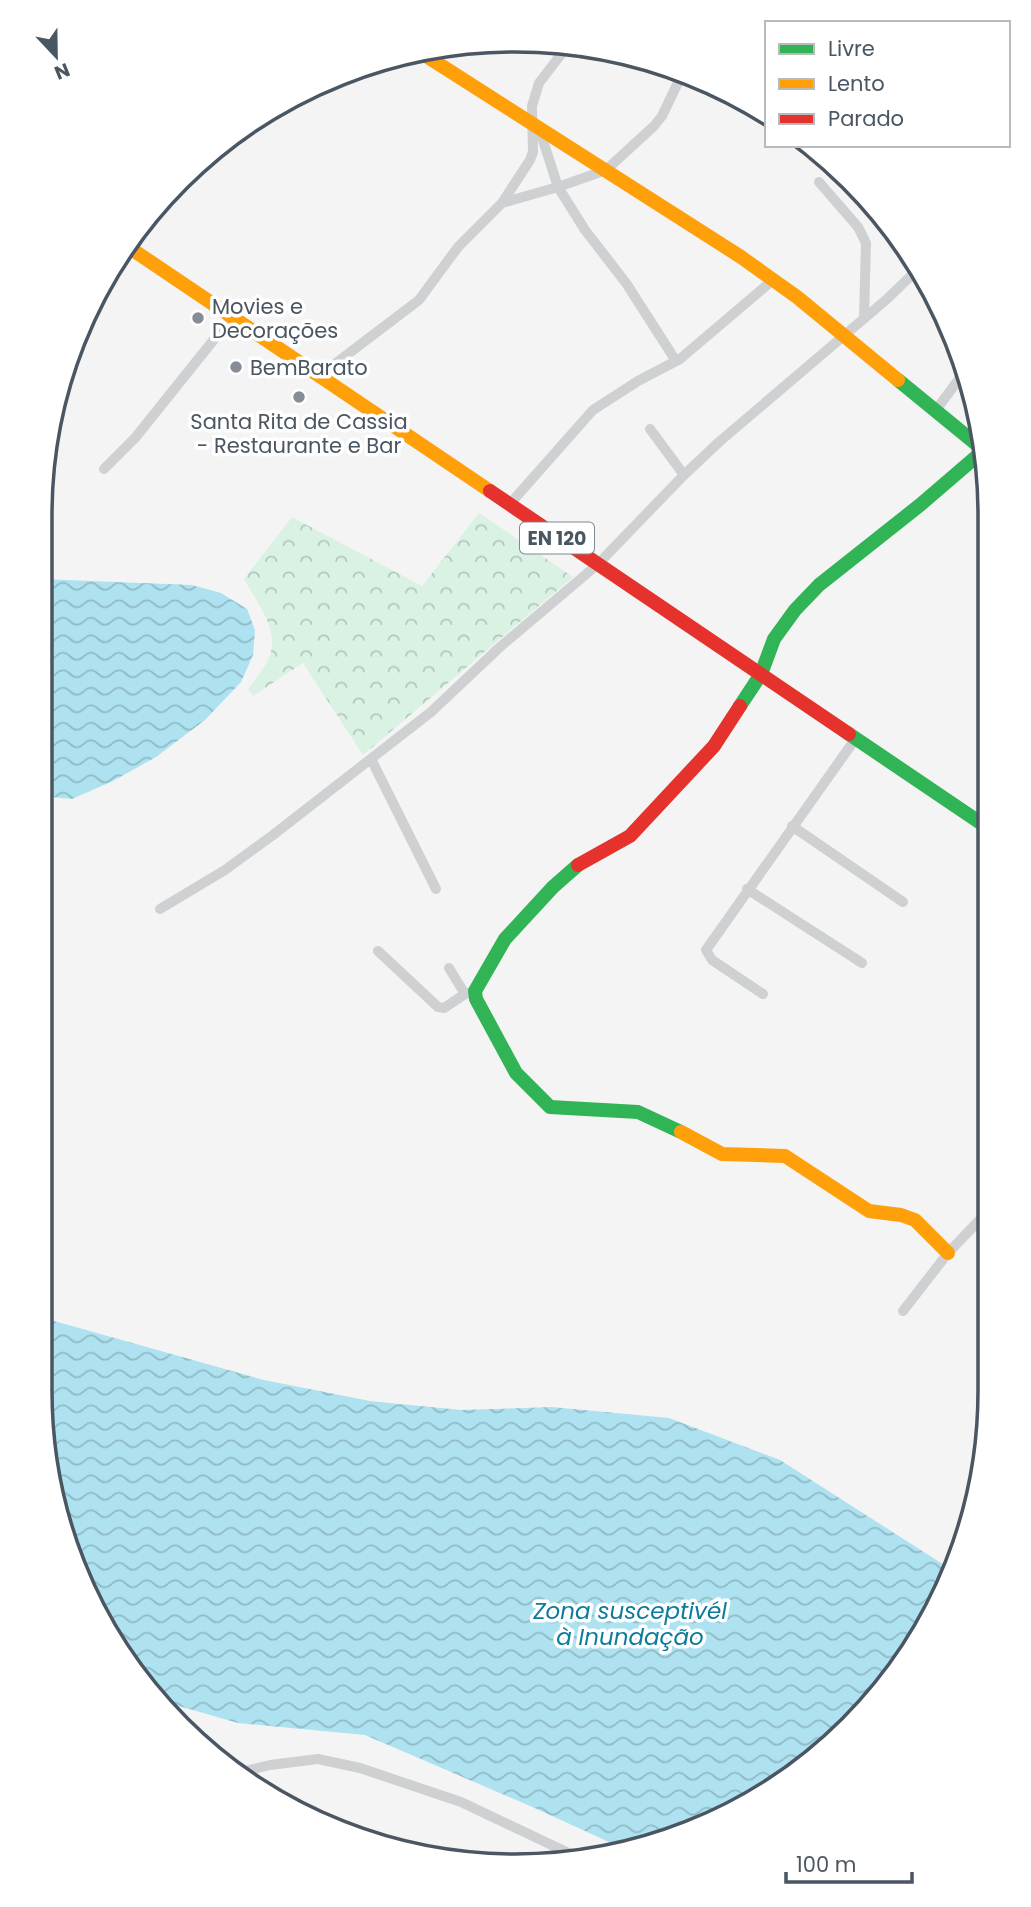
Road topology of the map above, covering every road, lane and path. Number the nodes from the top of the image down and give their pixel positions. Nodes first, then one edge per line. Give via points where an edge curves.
1 (561, 54) edge
2 (432, 60) edge
3 (678, 82) edge
4 (536, 126) junction
5 (606, 170) junction
6 (819, 182) dead end
7 (558, 187) junction
8 (502, 202) junction
9 (135, 252) edge
10 (909, 277) edge
11 (773, 280) junction
12 (232, 317) junction
13 (864, 317) junction
14 (843, 337) junction
15 (676, 361) junction
16 (319, 376) junction
17 (958, 380) edge
18 (936, 410) junction
19 (650, 429) dead end
20 (973, 441) edge
21 (975, 459) edge
22 (103, 469) dead end
23 (684, 475) junction
24 (509, 505) junction
25 (597, 565) junction
26 (761, 674) junction
27 (856, 738) junction
28 (371, 758) junction
29 (978, 821) edge
30 (792, 826) junction
31 (436, 889) dead end
32 (747, 889) junction
33 (903, 902) dead end
34 (160, 909) dead end
35 (378, 951) dead end
36 (862, 963) dead end
37 (449, 968) dead end
38 (470, 992) junction
39 (763, 994) dead end
40 (978, 1222) edge
41 (948, 1253) junction
42 (903, 1311) dead end
43 (249, 1770) edge
44 (566, 1852) edge

1 - 4 street via 539,83 532,106
2 - 4 street
3 - 5 street via 654,126
4 - 5 street
4 - 7 street
4 - 8 street via 530,160
5 - 7 street
5 - 11 street
6 - 13 street via 866,243
7 - 8 street
7 - 15 street
8 - 16 street via 458,247 419,300
9 - 12 street, EN 120
10 - 13 street
11 - 14 street
11 - 15 street
12 - 16 street, EN 120
12 - 22 street via 135,438
13 - 14 street
14 - 18 street
14 - 23 street
15 - 24 street via 593,410
16 - 24 street, EN 120
17 - 18 street
18 - 20 street
19 - 23 street
21 - 26 street via 819,585 777,635
23 - 25 street
24 - 25 street, EN 120
25 - 26 street, EN 120
25 - 28 street via 431,712
26 - 27 street, EN 120
26 - 38 street via 717,741 652,815 624,842 578,865 553,887 511,931
27 - 29 street, EN 120
27 - 30 street
28 - 31 street
28 - 34 street via 274,835
30 - 32 street
30 - 33 street
32 - 36 street
32 - 39 street via 706,950 712,960
35 - 38 street via 438,1007
37 - 38 street
38 - 41 street via 516,1073 550,1107 629,1110 722,1154 785,1156 869,1211 915,1220
40 - 41 street
41 - 42 street
43 - 44 street via 318,1759 360,1768 461,1802

